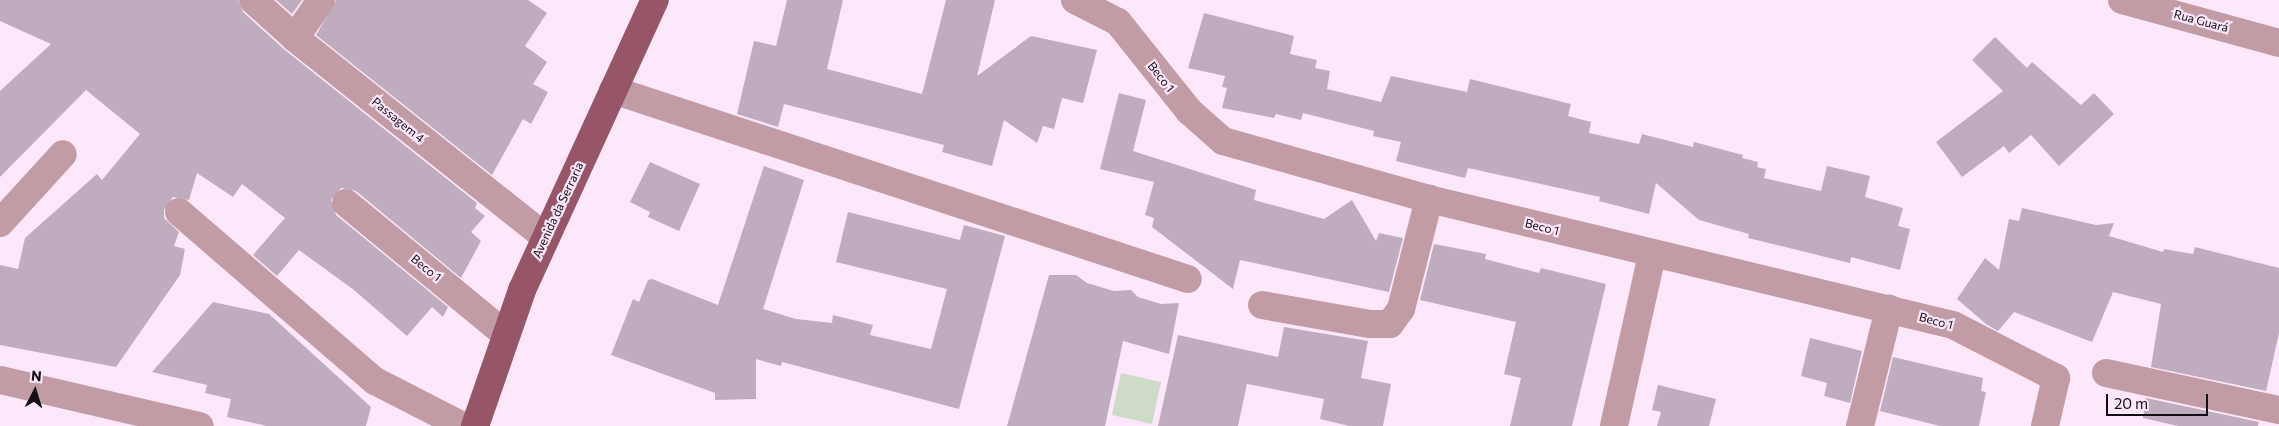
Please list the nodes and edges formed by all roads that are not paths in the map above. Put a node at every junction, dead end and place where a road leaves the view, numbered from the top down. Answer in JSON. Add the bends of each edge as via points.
{"nodes":[{"id":1,"x":253,"y":0,"type":"edge"},
{"id":2,"x":321,"y":0,"type":"edge"},
{"id":3,"x":655,"y":0,"type":"edge"},
{"id":4,"x":1075,"y":0,"type":"edge"},
{"id":5,"x":2122,"y":0,"type":"edge"},
{"id":6,"x":295,"y":38,"type":"junction"},
{"id":7,"x":2279,"y":43,"type":"edge"},
{"id":8,"x":613,"y":90,"type":"junction"},
{"id":9,"x":63,"y":154,"type":"dead end"},
{"id":10,"x":1429,"y":199,"type":"junction"},
{"id":11,"x":346,"y":203,"type":"dead end"},
{"id":12,"x":179,"y":212,"type":"dead end"},
{"id":13,"x":0,"y":224,"type":"edge"},
{"id":14,"x":545,"y":237,"type":"junction"},
{"id":15,"x":1652,"y":254,"type":"junction"},
{"id":16,"x":1188,"y":279,"type":"dead end"},
{"id":17,"x":1262,"y":305,"type":"dead end"},
{"id":18,"x":1888,"y":310,"type":"junction"},
{"id":19,"x":505,"y":334,"type":"junction"},
{"id":20,"x":2106,"y":373,"type":"dead end"},
{"id":21,"x":0,"y":380,"type":"edge"},
{"id":22,"x":2279,"y":410,"type":"edge"},
{"id":23,"x":200,"y":426,"type":"edge"},
{"id":24,"x":463,"y":426,"type":"edge"},
{"id":25,"x":475,"y":426,"type":"edge"},
{"id":26,"x":1614,"y":426,"type":"edge"},
{"id":27,"x":1860,"y":426,"type":"edge"},
{"id":28,"x":2045,"y":426,"type":"edge"}],
"edges":[{"from":1,"to":6,"type":"street","name":"Passagem 4"},
{"from":2,"to":6,"type":"street"},
{"from":3,"to":8,"type":"main road","name":"Avenida da Serraria"},
{"from":4,"to":10,"type":"street","name":"Beco 1","via":[[1118,22],[1189,111],[1223,141]]},
{"from":5,"to":7,"type":"street","name":"Rua Guará"},
{"from":6,"to":14,"type":"street","name":"Passagem 4"},
{"from":8,"to":14,"type":"main road","name":"Avenida da Serraria"},
{"from":8,"to":16,"type":"street"},
{"from":9,"to":13,"type":"street"},
{"from":10,"to":15,"type":"street","name":"Beco 1"},
{"from":10,"to":17,"type":"street","via":[[1401,309],[1390,324],[1370,324]]},
{"from":11,"to":19,"type":"street","name":"Beco 1"},
{"from":12,"to":24,"type":"street","via":[[375,381]]},
{"from":14,"to":19,"type":"main road","name":"Avenida da Serraria"},
{"from":15,"to":18,"type":"street","name":"Beco 1"},
{"from":15,"to":26,"type":"street"},
{"from":18,"to":27,"type":"street"},
{"from":18,"to":28,"type":"street","name":"Beco 1","via":[[1954,325],[2056,378]]},
{"from":19,"to":25,"type":"main road","name":"Avenida da Serraria"},
{"from":20,"to":22,"type":"street"},
{"from":21,"to":23,"type":"street"}]}
